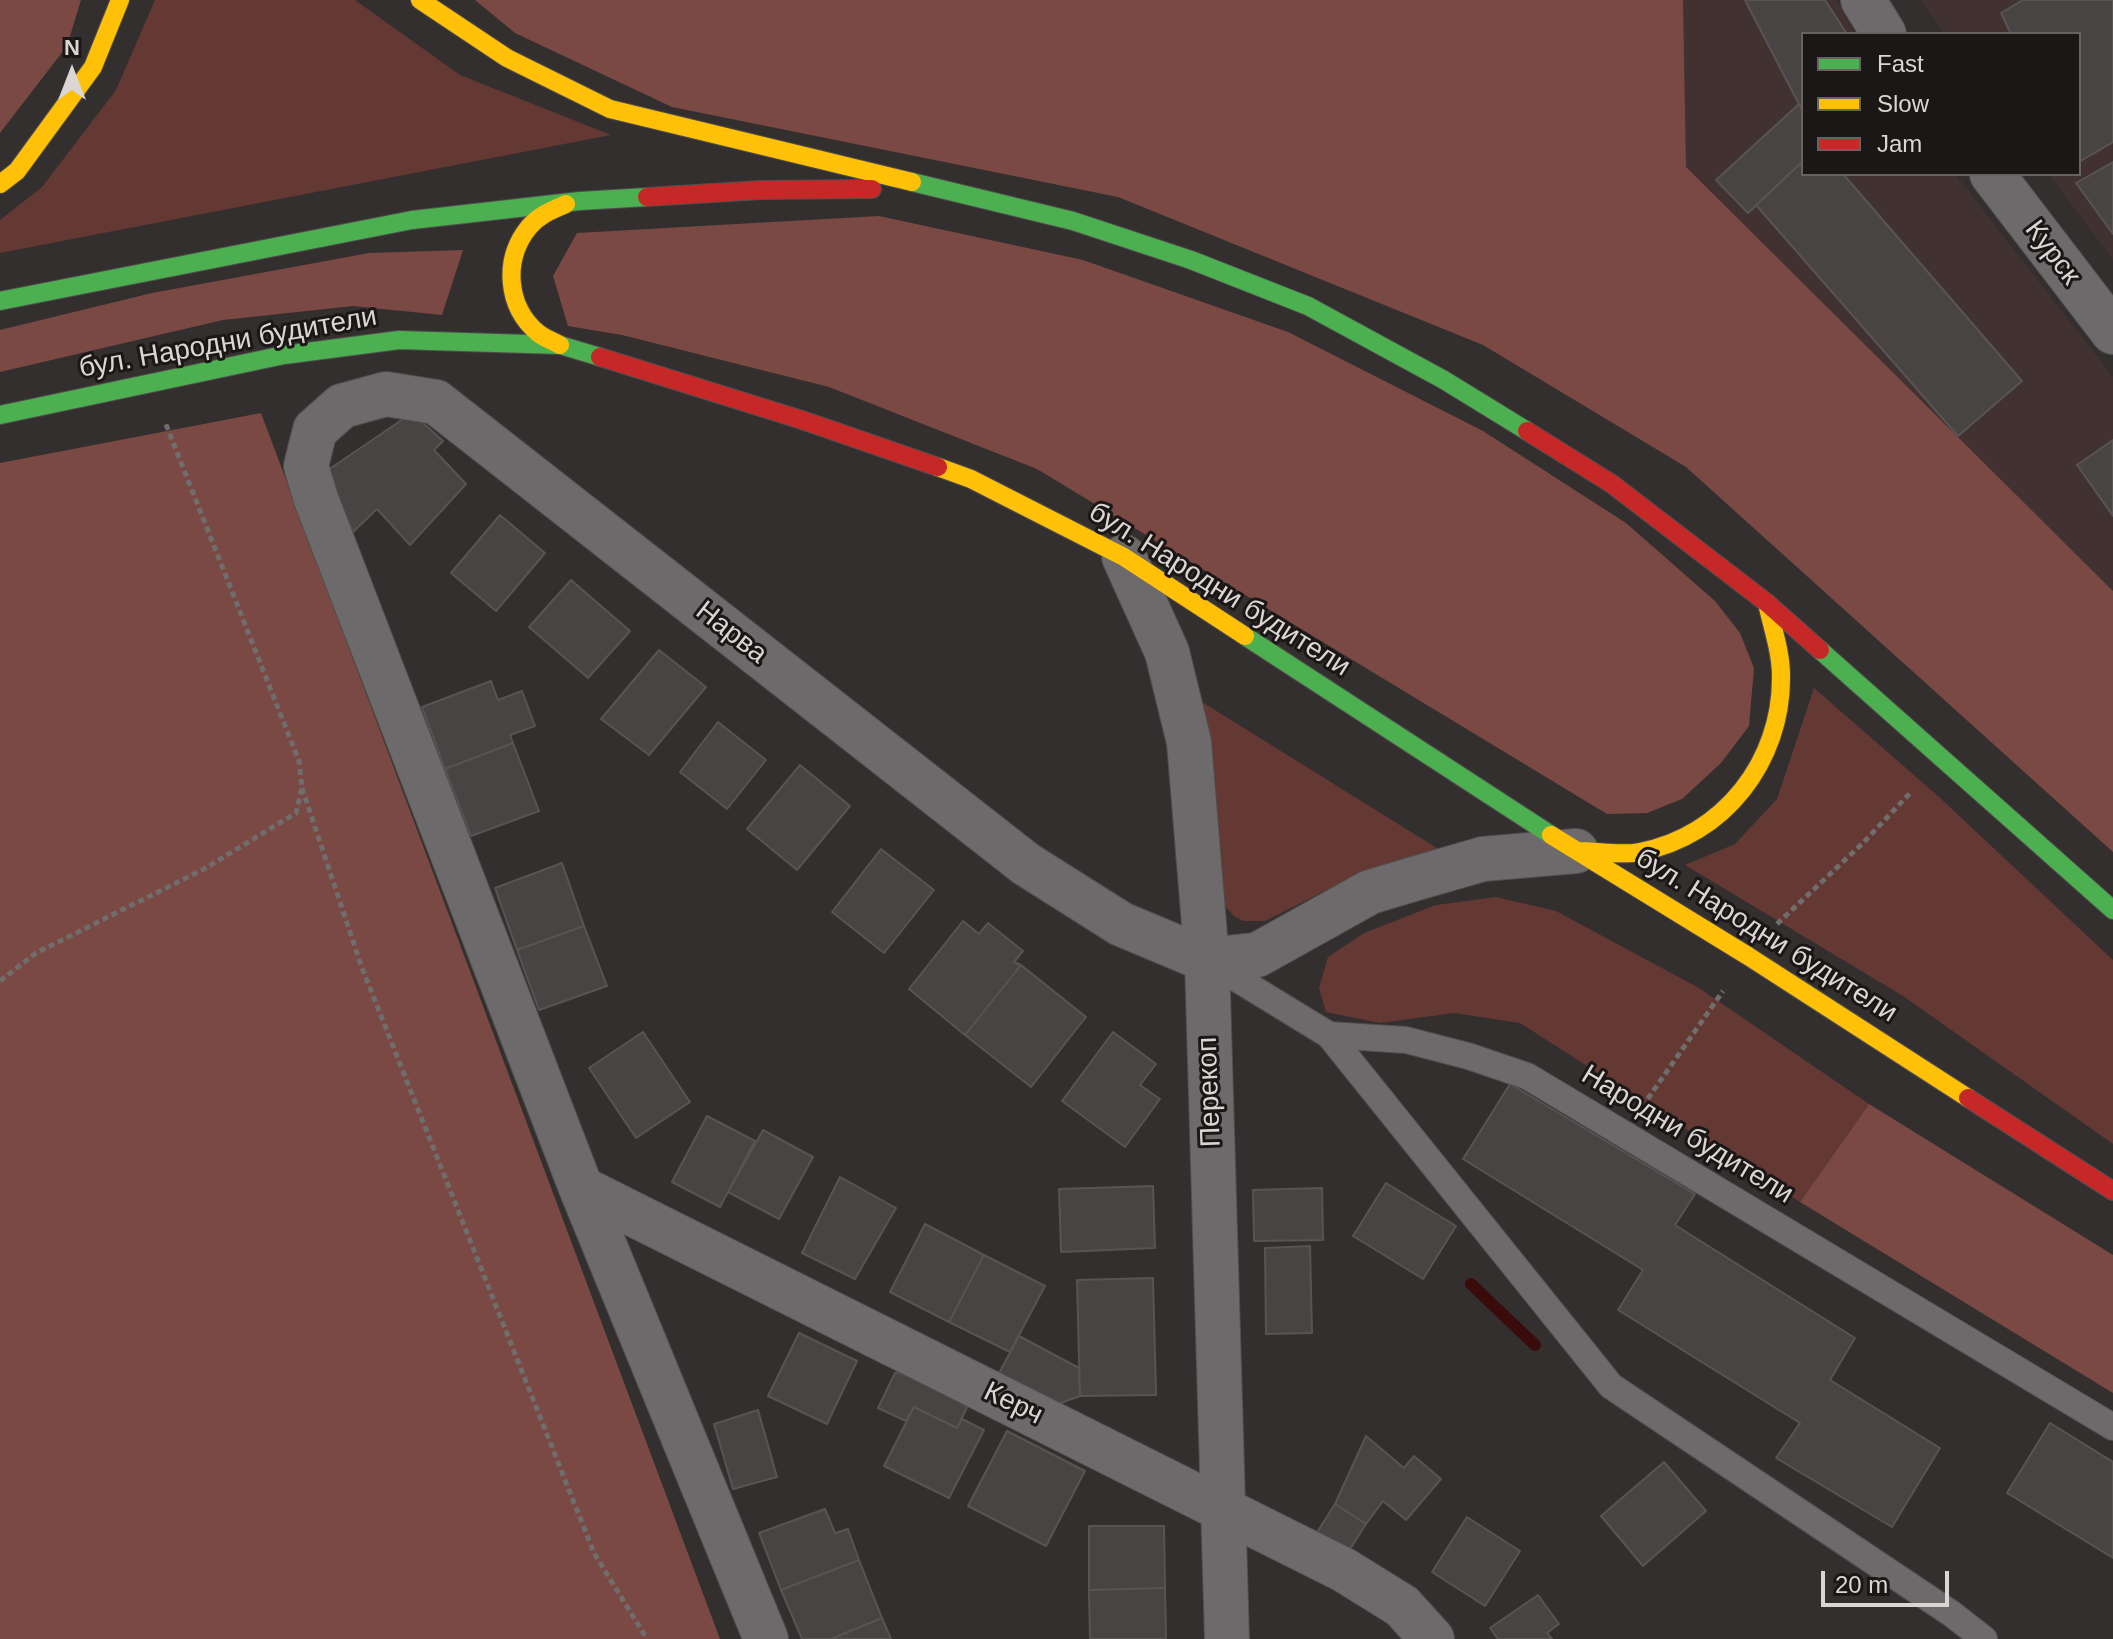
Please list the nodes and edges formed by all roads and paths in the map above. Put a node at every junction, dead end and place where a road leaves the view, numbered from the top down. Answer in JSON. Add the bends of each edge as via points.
{"nodes":[{"id":1,"x":120,"y":0,"type":"edge"},
{"id":2,"x":420,"y":0,"type":"edge"},
{"id":3,"x":1863,"y":0,"type":"edge"},
{"id":4,"x":1883,"y":32,"type":"edge"},
{"id":5,"x":1994,"y":176,"type":"edge"},
{"id":6,"x":0,"y":184,"type":"edge"},
{"id":7,"x":938,"y":188,"type":"junction"},
{"id":8,"x":580,"y":201,"type":"junction"},
{"id":9,"x":0,"y":301,"type":"edge"},
{"id":10,"x":2113,"y":332,"type":"edge"},
{"id":11,"x":560,"y":345,"type":"junction"},
{"id":12,"x":150,"y":384,"type":"junction"},
{"id":13,"x":0,"y":415,"type":"edge"},
{"id":14,"x":1124,"y":557,"type":"junction"},
{"id":15,"x":1767,"y":603,"type":"junction"},
{"id":16,"x":302,"y":788,"type":"junction"},
{"id":17,"x":1576,"y":851,"type":"junction"},
{"id":18,"x":2113,"y":910,"type":"edge"},
{"id":19,"x":1207,"y":960,"type":"junction"},
{"id":20,"x":0,"y":981,"type":"edge"},
{"id":21,"x":1329,"y":1035,"type":"junction"},
{"id":22,"x":581,"y":1188,"type":"junction"},
{"id":23,"x":2113,"y":1191,"type":"edge"},
{"id":24,"x":2113,"y":1427,"type":"edge"},
{"id":25,"x":1222,"y":1508,"type":"junction"},
{"id":26,"x":647,"y":1639,"type":"edge"},
{"id":27,"x":766,"y":1639,"type":"edge"},
{"id":28,"x":1227,"y":1639,"type":"edge"},
{"id":29,"x":1432,"y":1639,"type":"edge"},
{"id":30,"x":1984,"y":1639,"type":"edge"}],
"edges":[{"from":1,"to":6,"type":"main road","via":[[93,67],[17,171]]},
{"from":2,"to":7,"type":"main road","via":[[507,58],[610,109]]},
{"from":3,"to":4,"type":"street"},
{"from":5,"to":10,"type":"street","name":"Курск"},
{"from":7,"to":8,"type":"main road","via":[[761,190]]},
{"from":7,"to":15,"type":"main road","via":[[1073,221],[1308,306],[1444,380],[1612,484]]},
{"from":8,"to":9,"type":"main road","via":[[412,220]]},
{"from":8,"to":11,"type":"main road","via":[[535,219],[521,236],[510,269],[521,315],[538,334]]},
{"from":11,"to":12,"type":"main road","name":"бул. Народни будители","via":[[399,340],[284,355]]},
{"from":11,"to":14,"type":"main road","name":"бул. Народни будители","via":[[971,479]]},
{"from":12,"to":13,"type":"main road","name":"бул. Народни будители"},
{"from":12,"to":16,"type":"path","via":[[299,761]]},
{"from":14,"to":17,"type":"main road","name":"бул. Народни будители"},
{"from":14,"to":19,"type":"street","name":"Перекоп","via":[[1167,652],[1179,693],[1189,742]]},
{"from":15,"to":17,"type":"main road","via":[[1781,673],[1779,711],[1769,750],[1749,784],[1688,838],[1638,852]]},
{"from":15,"to":18,"type":"main road"},
{"from":16,"to":20,"type":"path","via":[[296,813],[204,869],[36,953]]},
{"from":16,"to":26,"type":"path","via":[[362,968],[594,1553]]},
{"from":17,"to":19,"type":"street","via":[[1483,859],[1417,878],[1370,892],[1257,955]]},
{"from":17,"to":23,"type":"main road","name":"бул. Народни будители"},
{"from":19,"to":21,"type":"lane","name":"Народни будители"},
{"from":19,"to":22,"type":"street","name":"Нарва","via":[[1121,924],[1026,864],[436,402],[386,394],[342,406],[315,430],[306,466],[316,499]]},
{"from":19,"to":25,"type":"street","name":"Перекоп"},
{"from":21,"to":24,"type":"lane","name":"Народни будители","via":[[1406,1040],[1527,1076]]},
{"from":21,"to":30,"type":"lane","via":[[1611,1386]]},
{"from":22,"to":25,"type":"street","name":"Керч"},
{"from":22,"to":27,"type":"street","name":"Нарва"},
{"from":25,"to":28,"type":"street","name":"Перекоп"},
{"from":25,"to":29,"type":"street","name":"Керч","via":[[1356,1577],[1402,1606]]}]}
